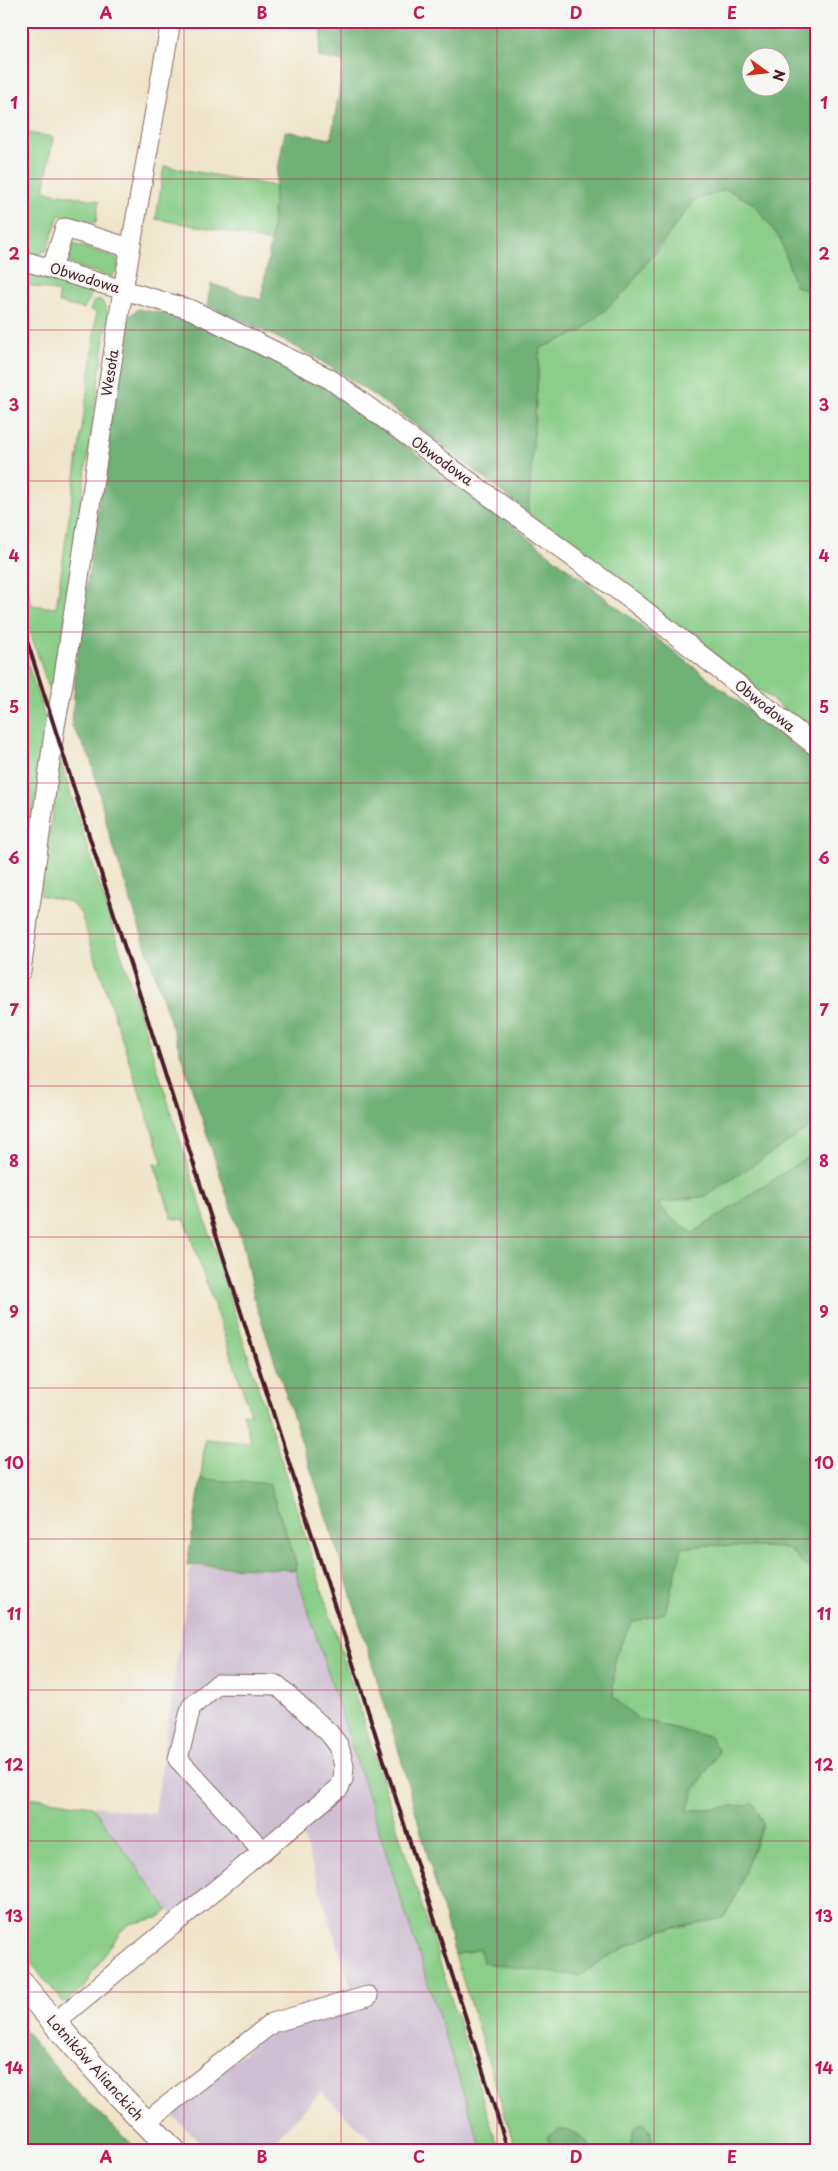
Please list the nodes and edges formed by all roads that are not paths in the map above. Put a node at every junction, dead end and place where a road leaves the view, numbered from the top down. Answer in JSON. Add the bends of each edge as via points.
{"nodes":[{"id":1,"x":171,"y":21,"type":"edge"},
{"id":2,"x":130,"y":248,"type":"junction"},
{"id":3,"x":21,"y":260,"type":"edge"},
{"id":4,"x":52,"y":268,"type":"junction"},
{"id":5,"x":122,"y":290,"type":"junction"},
{"id":6,"x":817,"y":748,"type":"edge"},
{"id":7,"x":29,"y":845,"type":"edge"},
{"id":8,"x":21,"y":971,"type":"edge"},
{"id":9,"x":263,"y":1851,"type":"junction"},
{"id":10,"x":21,"y":1983,"type":"edge"},
{"id":11,"x":368,"y":1996,"type":"dead end"},
{"id":12,"x":54,"y":2023,"type":"junction"},
{"id":13,"x":145,"y":2123,"type":"junction"},
{"id":14,"x":173,"y":2150,"type":"edge"}],
"edges":[{"from":1,"to":2,"type":"street","name":"Wesoła"},
{"from":2,"to":4,"type":"street","via":[[65,228]]},
{"from":2,"to":5,"type":"street","name":"Wesoła"},
{"from":3,"to":4,"type":"street","name":"Obwodowa"},
{"from":4,"to":5,"type":"street","name":"Obwodowa"},
{"from":5,"to":6,"type":"street","name":"Obwodowa","via":[[192,310],[330,379],[634,602]]},
{"from":5,"to":7,"type":"street","name":"Wesoła","via":[[62,689]]},
{"from":7,"to":8,"type":"street","name":"Wesoła"},
{"from":9,"to":9,"type":"street","via":[[178,1759],[191,1708],[218,1684],[277,1685],[339,1746],[344,1766],[340,1788]]},
{"from":9,"to":12,"type":"street"},
{"from":10,"to":12,"type":"main road","name":"Lotników Alianckich"},
{"from":11,"to":13,"type":"street","via":[[272,2023]]},
{"from":12,"to":13,"type":"main road","name":"Lotników Alianckich"},
{"from":13,"to":14,"type":"main road","name":"Lotników Alianckich"}]}
